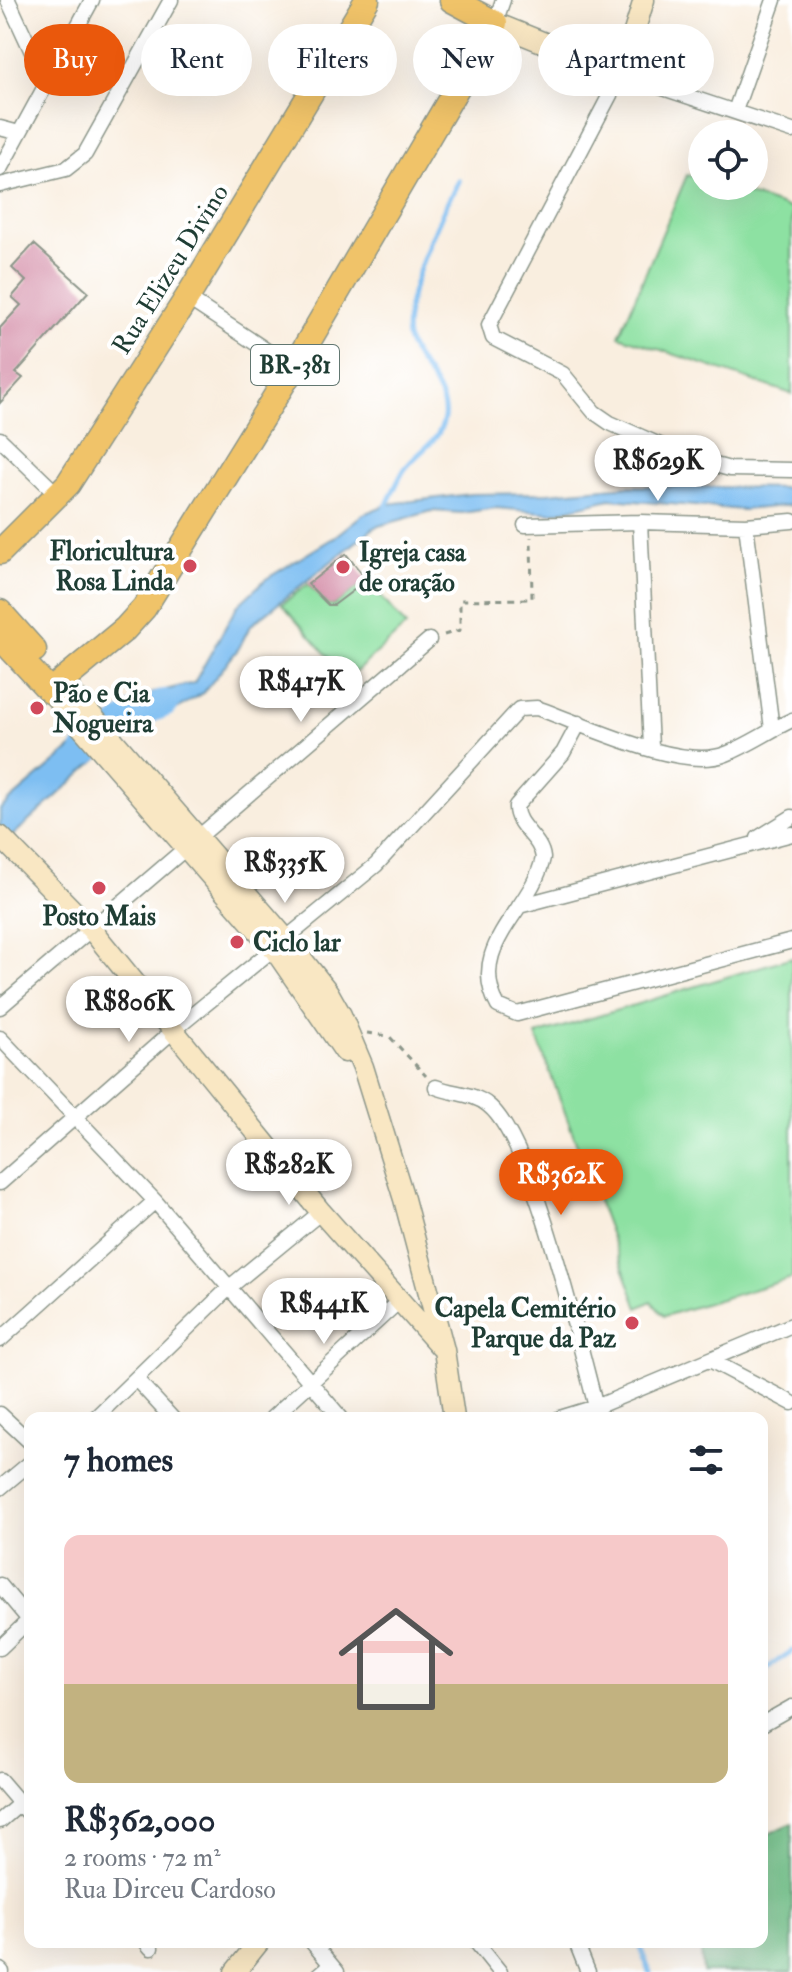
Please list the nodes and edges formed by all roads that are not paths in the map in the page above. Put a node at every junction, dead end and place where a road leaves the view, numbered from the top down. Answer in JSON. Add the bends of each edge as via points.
{"nodes":[{"id":1,"x":8,"y":0,"type":"edge"},
{"id":2,"x":92,"y":0,"type":"edge"},
{"id":3,"x":171,"y":0,"type":"edge"},
{"id":4,"x":367,"y":0,"type":"edge"},
{"id":5,"x":452,"y":0,"type":"edge"},
{"id":6,"x":644,"y":0,"type":"edge"},
{"id":7,"x":774,"y":0,"type":"edge"},
{"id":8,"x":499,"y":11,"type":"edge"},
{"id":9,"x":78,"y":24,"type":"edge"},
{"id":10,"x":637,"y":24,"type":"edge"},
{"id":11,"x":538,"y":31,"type":"edge"},
{"id":12,"x":24,"y":35,"type":"edge"},
{"id":13,"x":37,"y":96,"type":"edge"},
{"id":14,"x":609,"y":96,"type":"edge"},
{"id":15,"x":689,"y":96,"type":"edge"},
{"id":16,"x":735,"y":111,"type":"junction"},
{"id":17,"x":0,"y":128,"type":"edge"},
{"id":18,"x":792,"y":131,"type":"edge"},
{"id":19,"x":19,"y":133,"type":"junction"},
{"id":20,"x":0,"y":169,"type":"edge"},
{"id":21,"x":0,"y":185,"type":"edge"},
{"id":22,"x":187,"y":298,"type":"junction"},
{"id":23,"x":293,"y":368,"type":"junction"},
{"id":24,"x":0,"y":439,"type":"edge"},
{"id":25,"x":792,"y":470,"type":"edge"},
{"id":26,"x":59,"y":496,"type":"junction"},
{"id":27,"x":792,"y":521,"type":"edge"},
{"id":28,"x":640,"y":522,"type":"junction"},
{"id":29,"x":528,"y":525,"type":"road end"},
{"id":30,"x":746,"y":525,"type":"junction"},
{"id":31,"x":0,"y":552,"type":"edge"},
{"id":32,"x":0,"y":612,"type":"edge"},
{"id":33,"x":0,"y":637,"type":"edge"},
{"id":34,"x":429,"y":640,"type":"road end"},
{"id":35,"x":56,"y":686,"type":"junction"},
{"id":36,"x":792,"y":720,"type":"edge"},
{"id":37,"x":579,"y":723,"type":"junction"},
{"id":38,"x":772,"y":729,"type":"junction"},
{"id":39,"x":651,"y":747,"type":"junction"},
{"id":40,"x":792,"y":817,"type":"edge"},
{"id":41,"x":792,"y":834,"type":"edge"},
{"id":42,"x":5,"y":841,"type":"edge"},
{"id":43,"x":192,"y":843,"type":"junction"},
{"id":44,"x":746,"y":845,"type":"junction"},
{"id":45,"x":519,"y":906,"type":"junction"},
{"id":46,"x":91,"y":929,"type":"junction"},
{"id":47,"x":792,"y":941,"type":"edge"},
{"id":48,"x":280,"y":944,"type":"junction"},
{"id":49,"x":0,"y":1007,"type":"edge"},
{"id":50,"x":174,"y":1030,"type":"junction"},
{"id":51,"x":0,"y":1038,"type":"edge"},
{"id":52,"x":436,"y":1087,"type":"road end"},
{"id":53,"x":373,"y":1100,"type":"junction"},
{"id":54,"x":75,"y":1116,"type":"junction"},
{"id":55,"x":0,"y":1183,"type":"edge"},
{"id":56,"x":155,"y":1201,"type":"junction"},
{"id":57,"x":321,"y":1212,"type":"junction"},
{"id":58,"x":231,"y":1286,"type":"junction"},
{"id":59,"x":399,"y":1301,"type":"junction"},
{"id":60,"x":792,"y":1325,"type":"edge"},
{"id":61,"x":0,"y":1340,"type":"edge"},
{"id":62,"x":444,"y":1350,"type":"junction"},
{"id":63,"x":710,"y":1360,"type":"junction"},
{"id":64,"x":136,"y":1379,"type":"junction"},
{"id":65,"x":311,"y":1384,"type":"junction"},
{"id":66,"x":792,"y":1403,"type":"edge"},
{"id":67,"x":101,"y":1412,"type":"edge"},
{"id":68,"x":166,"y":1412,"type":"edge"},
{"id":69,"x":279,"y":1412,"type":"edge"},
{"id":70,"x":336,"y":1412,"type":"edge"},
{"id":71,"x":453,"y":1412,"type":"edge"},
{"id":72,"x":597,"y":1412,"type":"edge"},
{"id":73,"x":0,"y":1414,"type":"edge"},
{"id":74,"x":24,"y":1436,"type":"edge"},
{"id":75,"x":24,"y":1468,"type":"edge"},
{"id":76,"x":0,"y":1488,"type":"edge"},
{"id":77,"x":0,"y":1585,"type":"edge"},
{"id":78,"x":24,"y":1613,"type":"edge"},
{"id":79,"x":24,"y":1626,"type":"edge"},
{"id":80,"x":0,"y":1648,"type":"edge"},
{"id":81,"x":792,"y":1707,"type":"edge"},
{"id":82,"x":768,"y":1721,"type":"edge"},
{"id":83,"x":0,"y":1780,"type":"edge"},
{"id":84,"x":24,"y":1801,"type":"edge"},
{"id":85,"x":24,"y":1806,"type":"edge"},
{"id":86,"x":0,"y":1821,"type":"edge"},
{"id":87,"x":254,"y":1948,"type":"edge"},
{"id":88,"x":316,"y":1948,"type":"edge"},
{"id":89,"x":481,"y":1948,"type":"edge"},
{"id":90,"x":578,"y":1948,"type":"edge"},
{"id":91,"x":328,"y":1969,"type":"edge"},
{"id":92,"x":235,"y":1972,"type":"edge"},
{"id":93,"x":500,"y":1972,"type":"edge"},
{"id":94,"x":588,"y":1972,"type":"edge"}],
"edges":[{"from":1,"to":12,"type":"street"},
{"from":2,"to":9,"type":"street"},
{"from":3,"to":21,"type":"street","via":[[85,154],[66,169]]},
{"from":4,"to":22,"type":"main road","name":"Rua Elizeu Divino"},
{"from":5,"to":8,"type":"main road"},
{"from":6,"to":10,"type":"main road"},
{"from":7,"to":16,"type":"street"},
{"from":8,"to":11,"type":"main road"},
{"from":8,"to":23,"type":"main road","number":"BR-381"},
{"from":13,"to":19,"type":"street"},
{"from":14,"to":25,"type":"street","via":[[489,320],[493,338],[563,374],[610,423],[689,458],[730,469]]},
{"from":15,"to":16,"type":"street"},
{"from":16,"to":18,"type":"street"},
{"from":17,"to":19,"type":"street"},
{"from":19,"to":20,"type":"street"},
{"from":22,"to":23,"type":"street"},
{"from":22,"to":26,"type":"main road","name":"Rua Elizeu Divino"},
{"from":23,"to":35,"type":"main road","number":"BR-381","via":[[144,608]]},
{"from":24,"to":26,"type":"street"},
{"from":26,"to":31,"type":"main road","name":"Rua Elizeu Divino"},
{"from":27,"to":30,"type":"street"},
{"from":28,"to":29,"type":"street"},
{"from":28,"to":30,"type":"street"},
{"from":28,"to":39,"type":"street"},
{"from":30,"to":38,"type":"street"},
{"from":32,"to":35,"type":"main road"},
{"from":33,"to":35,"type":"main road"},
{"from":34,"to":43,"type":"street"},
{"from":35,"to":43,"type":"main road"},
{"from":36,"to":38,"type":"street"},
{"from":37,"to":39,"type":"street"},
{"from":37,"to":45,"type":"street","via":[[563,753],[516,806],[543,858]]},
{"from":37,"to":48,"type":"street","via":[[531,707],[513,713],[376,865]]},
{"from":38,"to":39,"type":"street","via":[[710,758]]},
{"from":40,"to":44,"type":"street"},
{"from":41,"to":44,"type":"street"},
{"from":42,"to":46,"type":"main road"},
{"from":43,"to":46,"type":"street"},
{"from":43,"to":48,"type":"main road"},
{"from":44,"to":45,"type":"street"},
{"from":45,"to":47,"type":"street","via":[[489,963],[493,997],[503,1010],[517,1014]]},
{"from":46,"to":49,"type":"street"},
{"from":46,"to":50,"type":"main road"},
{"from":48,"to":50,"type":"street"},
{"from":48,"to":53,"type":"main road"},
{"from":48,"to":53,"type":"main road","via":[[328,992]]},
{"from":50,"to":54,"type":"street"},
{"from":50,"to":57,"type":"main road"},
{"from":51,"to":54,"type":"street"},
{"from":52,"to":72,"type":"street","via":[[489,1105],[516,1141]]},
{"from":53,"to":62,"type":"main road"},
{"from":54,"to":55,"type":"street"},
{"from":54,"to":56,"type":"street"},
{"from":56,"to":58,"type":"street"},
{"from":56,"to":61,"type":"street"},
{"from":57,"to":58,"type":"street"},
{"from":57,"to":59,"type":"main road"},
{"from":58,"to":64,"type":"street"},
{"from":58,"to":65,"type":"street"},
{"from":59,"to":62,"type":"main road"},
{"from":59,"to":65,"type":"street"},
{"from":60,"to":63,"type":"street"},
{"from":62,"to":71,"type":"main road"},
{"from":63,"to":66,"type":"street"},
{"from":63,"to":72,"type":"street"},
{"from":64,"to":67,"type":"street"},
{"from":64,"to":68,"type":"street"},
{"from":65,"to":69,"type":"street"},
{"from":65,"to":70,"type":"street"},
{"from":73,"to":74,"type":"street"},
{"from":75,"to":76,"type":"street"},
{"from":77,"to":78,"type":"street"},
{"from":79,"to":80,"type":"street"},
{"from":81,"to":82,"type":"street"},
{"from":83,"to":84,"type":"street"},
{"from":85,"to":86,"type":"street"},
{"from":87,"to":92,"type":"main road"},
{"from":88,"to":91,"type":"street"},
{"from":89,"to":93,"type":"street"},
{"from":90,"to":94,"type":"street"}]}
